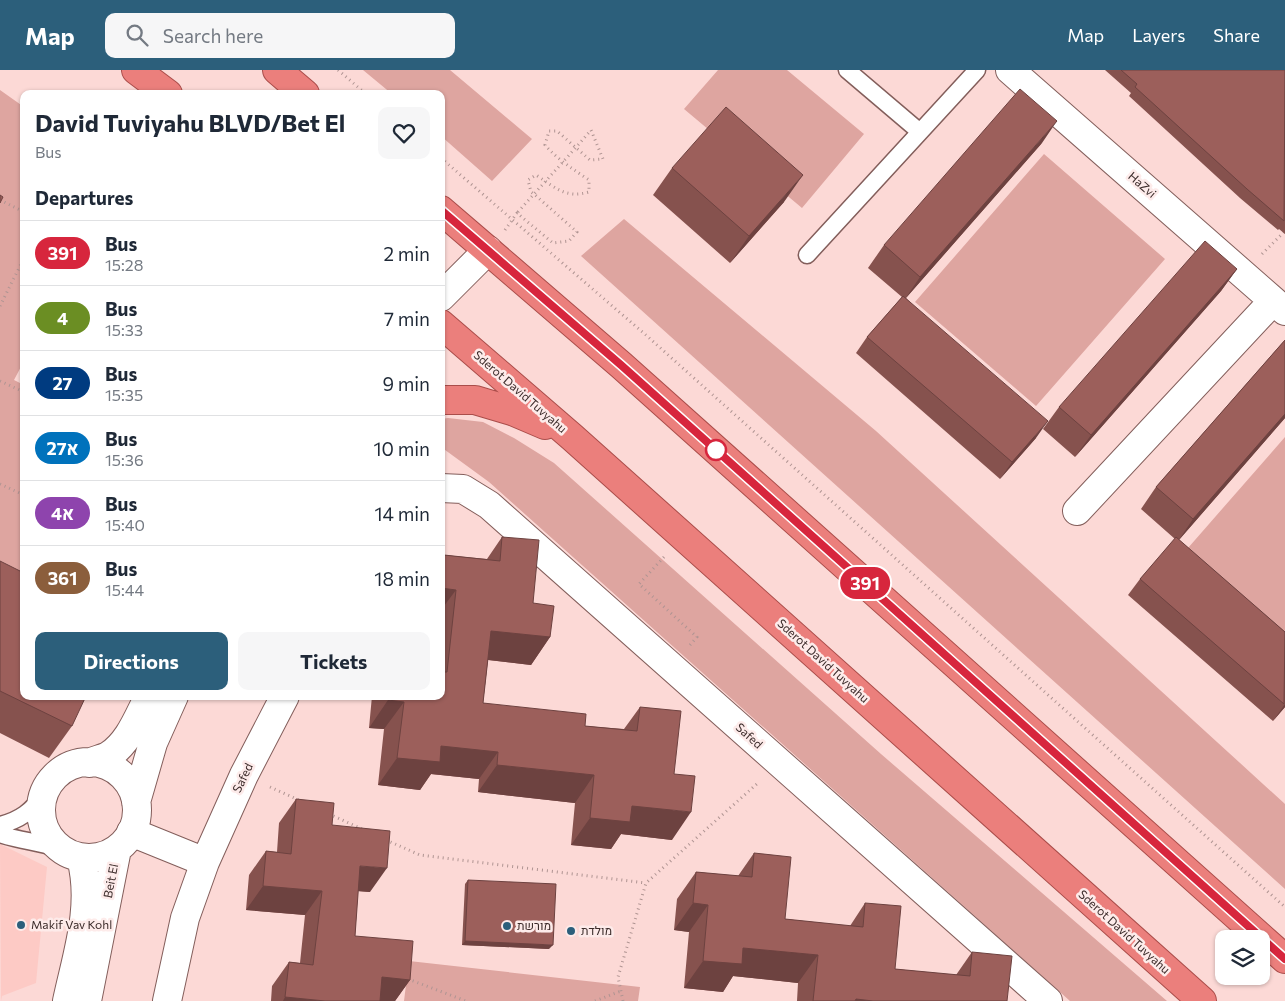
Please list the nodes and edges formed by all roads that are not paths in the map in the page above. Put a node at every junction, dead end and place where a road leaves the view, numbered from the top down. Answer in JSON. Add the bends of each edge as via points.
{"nodes":[{"id":1,"x":136,"y":70,"type":"edge"},
{"id":2,"x":277,"y":70,"type":"edge"},
{"id":3,"x":847,"y":70,"type":"edge"},
{"id":4,"x":977,"y":70,"type":"edge"},
{"id":5,"x":1010,"y":70,"type":"edge"},
{"id":6,"x":163,"y":90,"type":"edge"},
{"id":7,"x":300,"y":90,"type":"edge"},
{"id":8,"x":920,"y":132,"type":"junction"},
{"id":9,"x":445,"y":213,"type":"edge"},
{"id":10,"x":488,"y":250,"type":"junction"},
{"id":11,"x":807,"y":255,"type":"dead end"},
{"id":12,"x":445,"y":273,"type":"edge"},
{"id":13,"x":445,"y":293,"type":"edge"},
{"id":14,"x":1279,"y":306,"type":"edge"},
{"id":15,"x":445,"y":327,"type":"edge"},
{"id":16,"x":445,"y":400,"type":"edge"},
{"id":17,"x":572,"y":437,"type":"junction"},
{"id":18,"x":445,"y":488,"type":"edge"},
{"id":19,"x":1077,"y":511,"type":"dead end"},
{"id":20,"x":146,"y":700,"type":"edge"},
{"id":21,"x":172,"y":700,"type":"edge"},
{"id":22,"x":283,"y":700,"type":"edge"},
{"id":23,"x":89,"y":763,"type":"junction"},
{"id":24,"x":43,"y":795,"type":"junction"},
{"id":25,"x":136,"y":802,"type":"junction"},
{"id":26,"x":0,"y":825,"type":"edge"},
{"id":27,"x":0,"y":834,"type":"edge"},
{"id":28,"x":124,"y":841,"type":"junction"},
{"id":29,"x":71,"y":853,"type":"junction"},
{"id":30,"x":205,"y":862,"type":"junction"},
{"id":31,"x":1285,"y":959,"type":"edge"},
{"id":32,"x":67,"y":1001,"type":"edge"},
{"id":33,"x":87,"y":1001,"type":"edge"},
{"id":34,"x":167,"y":1001,"type":"edge"},
{"id":35,"x":1048,"y":1001,"type":"edge"},
{"id":36,"x":1202,"y":1001,"type":"edge"}],
"edges":[{"from":1,"to":6,"type":"highway"},
{"from":2,"to":7,"type":"highway"},
{"from":3,"to":8,"type":"lane"},
{"from":4,"to":8,"type":"lane"},
{"from":5,"to":14,"type":"street","name":"HaZvi"},
{"from":8,"to":11,"type":"lane"},
{"from":9,"to":10,"type":"highway"},
{"from":10,"to":12,"type":"street"},
{"from":10,"to":13,"type":"street"},
{"from":10,"to":31,"type":"highway","via":[[628,371]]},
{"from":14,"to":19,"type":"street","name":"HaZvi"},
{"from":15,"to":17,"type":"highway","name":"Sderot David Tuvyahu"},
{"from":16,"to":17,"type":"highway","via":[[475,400],[512,411]]},
{"from":17,"to":36,"type":"highway","name":"Sderot David Tuvyahu"},
{"from":18,"to":35,"type":"street","name":"Safed","via":[[464,489],[489,504]]},
{"from":20,"to":23,"type":"street","via":[[122,745]]},
{"from":21,"to":25,"type":"street","via":[[153,743]]},
{"from":22,"to":30,"type":"street","name":"Safed"},
{"from":23,"to":24,"type":"street","via":[[73,765],[60,772]]},
{"from":23,"to":25,"type":"street","via":[[111,768],[123,776]]},
{"from":24,"to":26,"type":"lane","via":[[28,813]]},
{"from":24,"to":29,"type":"street","via":[[43,826],[50,839]]},
{"from":25,"to":28,"type":"street","via":[[136,818]]},
{"from":27,"to":29,"type":"lane"},
{"from":28,"to":29,"type":"street","via":[[96,858]]},
{"from":28,"to":30,"type":"street"},
{"from":28,"to":33,"type":"street","name":"Beit El"},
{"from":29,"to":32,"type":"street","name":"Beit El","via":[[86,875],[87,884],[85,920]]},
{"from":30,"to":34,"type":"street","name":"Safed","via":[[185,918]]}]}
